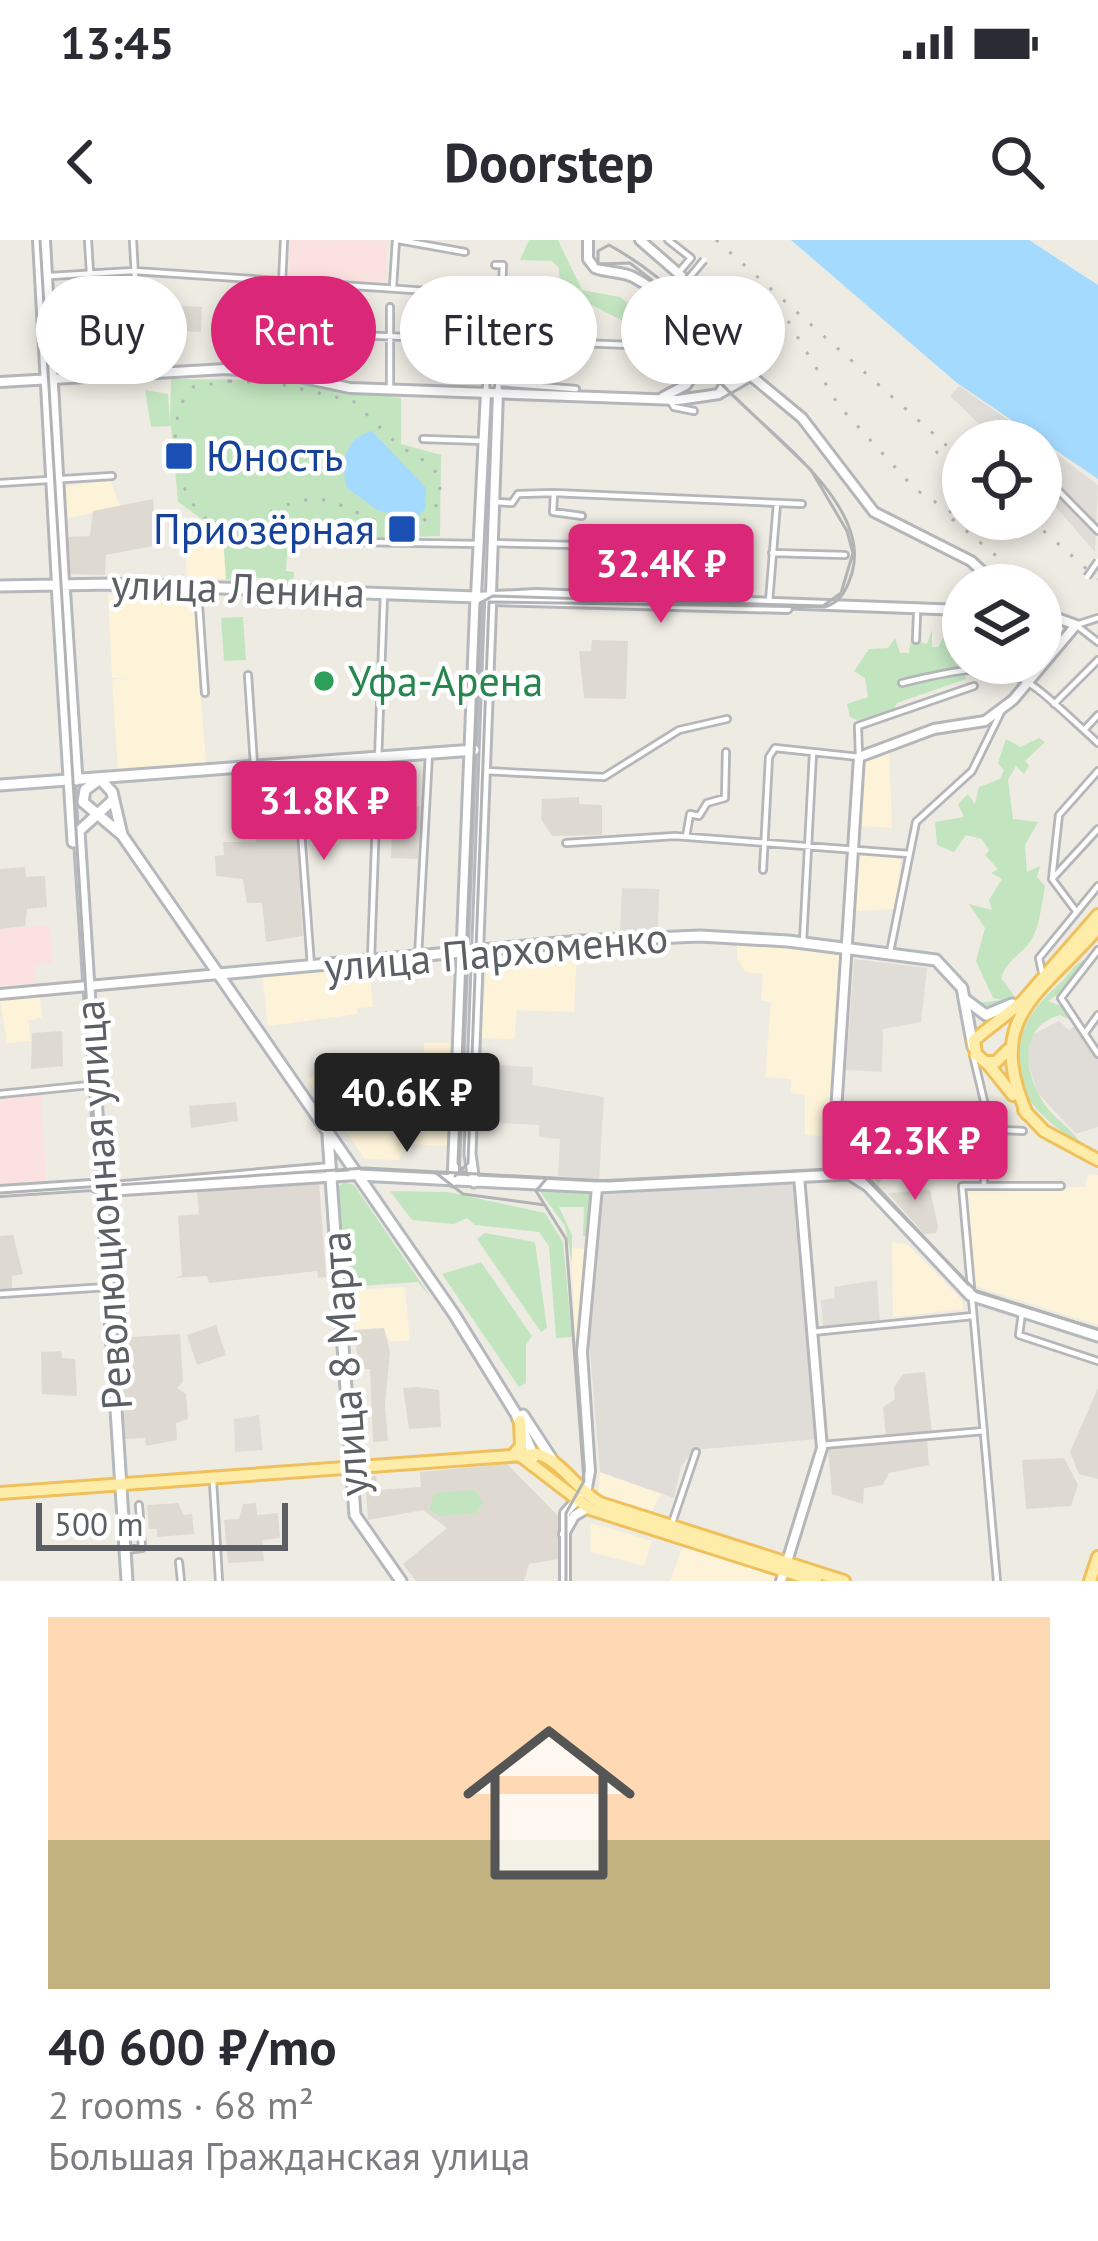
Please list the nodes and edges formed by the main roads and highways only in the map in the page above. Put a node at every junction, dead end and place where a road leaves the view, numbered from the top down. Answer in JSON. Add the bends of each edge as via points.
{"nodes":[{"id":1,"x":61,"y":584,"type":"junction"},
{"id":2,"x":0,"y":586,"type":"edge"},
{"id":3,"x":490,"y":597,"type":"road end"},
{"id":4,"x":471,"y":750,"type":"junction"},
{"id":5,"x":486,"y":750,"type":"junction"},
{"id":6,"x":118,"y":777,"type":"junction"},
{"id":7,"x":100,"y":779,"type":"junction"},
{"id":8,"x":73,"y":780,"type":"junction"},
{"id":9,"x":0,"y":785,"type":"edge"},
{"id":10,"x":113,"y":796,"type":"junction"},
{"id":11,"x":71,"y":804,"type":"junction"},
{"id":12,"x":95,"y":814,"type":"junction"},
{"id":13,"x":110,"y":823,"type":"junction"},
{"id":14,"x":78,"y":826,"type":"junction"},
{"id":15,"x":122,"y":835,"type":"junction"},
{"id":16,"x":1098,"y":915,"type":"edge"},
{"id":17,"x":1098,"y":928,"type":"edge"},
{"id":18,"x":462,"y":951,"type":"junction"},
{"id":19,"x":477,"y":951,"type":"junction"},
{"id":20,"x":219,"y":974,"type":"junction"},
{"id":21,"x":86,"y":984,"type":"junction"},
{"id":22,"x":1040,"y":985,"type":"junction"},
{"id":23,"x":965,"y":1000,"type":"junction"},
{"id":24,"x":994,"y":1024,"type":"junction"},
{"id":25,"x":973,"y":1047,"type":"junction"},
{"id":26,"x":1008,"y":1050,"type":"junction"},
{"id":27,"x":980,"y":1067,"type":"junction"},
{"id":28,"x":1027,"y":1114,"type":"junction"},
{"id":29,"x":328,"y":1131,"type":"junction"},
{"id":30,"x":1098,"y":1160,"type":"edge"},
{"id":31,"x":358,"y":1175,"type":"junction"},
{"id":32,"x":453,"y":1180,"type":"junction"},
{"id":33,"x":474,"y":1182,"type":"junction"},
{"id":34,"x":96,"y":1186,"type":"junction"},
{"id":35,"x":1098,"y":1336,"type":"edge"},
{"id":36,"x":482,"y":1357,"type":"junction"},
{"id":37,"x":520,"y":1421,"type":"junction"},
{"id":38,"x":533,"y":1454,"type":"junction"},
{"id":39,"x":513,"y":1455,"type":"junction"},
{"id":40,"x":555,"y":1464,"type":"junction"},
{"id":41,"x":352,"y":1466,"type":"junction"},
{"id":42,"x":542,"y":1470,"type":"junction"},
{"id":43,"x":120,"y":1483,"type":"junction"},
{"id":44,"x":0,"y":1493,"type":"edge"},
{"id":45,"x":581,"y":1497,"type":"junction"},
{"id":46,"x":629,"y":1518,"type":"junction"},
{"id":47,"x":1098,"y":1557,"type":"edge"},
{"id":48,"x":752,"y":1558,"type":"junction"},
{"id":49,"x":784,"y":1573,"type":"edge"},
{"id":50,"x":820,"y":1579,"type":"edge"},
{"id":51,"x":400,"y":1580,"type":"edge"},
{"id":52,"x":127,"y":1581,"type":"edge"},
{"id":53,"x":844,"y":1581,"type":"edge"},
{"id":54,"x":1090,"y":1581,"type":"edge"}],
"edges":[{"from":1,"to":2,"type":"main road","name":"улица Ленина"},
{"from":1,"to":4,"type":"main road","name":"улица Ленина","via":[[476,597]]},
{"from":1,"to":8,"type":"main road","name":"Революционная улица"},
{"from":3,"to":5,"type":"main road"},
{"from":4,"to":5,"type":"main road"},
{"from":4,"to":6,"type":"main road"},
{"from":4,"to":18,"type":"main road"},
{"from":5,"to":19,"type":"main road"},
{"from":6,"to":7,"type":"main road"},
{"from":6,"to":10,"type":"main road"},
{"from":7,"to":8,"type":"main road"},
{"from":7,"to":10,"type":"main road"},
{"from":7,"to":12,"type":"main road","via":[[82,794]]},
{"from":8,"to":9,"type":"main road"},
{"from":8,"to":11,"type":"main road","name":"Революционная улица"},
{"from":10,"to":12,"type":"main road"},
{"from":10,"to":15,"type":"main road"},
{"from":11,"to":12,"type":"main road"},
{"from":11,"to":14,"type":"main road","name":"Революционная улица"},
{"from":12,"to":13,"type":"main road"},
{"from":12,"to":14,"type":"main road"},
{"from":13,"to":14,"type":"main road"},
{"from":13,"to":15,"type":"main road"},
{"from":14,"to":21,"type":"main road","name":"Революционная улица"},
{"from":15,"to":20,"type":"main road"},
{"from":16,"to":22,"type":"main road"},
{"from":17,"to":22,"type":"main road"},
{"from":18,"to":19,"type":"main road","name":"улица Пархоменко"},
{"from":18,"to":20,"type":"main road","name":"улица Пархоменко"},
{"from":18,"to":32,"type":"main road"},
{"from":19,"to":23,"type":"main road","name":"улица Пархоменко","via":[[700,936],[803,942],[936,960]]},
{"from":19,"to":33,"type":"main road"},
{"from":20,"to":29,"type":"main road"},
{"from":21,"to":34,"type":"main road"},
{"from":21,"to":34,"type":"main road","name":"Революционная улица"},
{"from":22,"to":23,"type":"main road","via":[[991,1014]]},
{"from":22,"to":24,"type":"main road"},
{"from":22,"to":26,"type":"main road"},
{"from":23,"to":24,"type":"main road","name":"улица Пархоменко","via":[[976,1022]]},
{"from":23,"to":25,"type":"main road"},
{"from":24,"to":25,"type":"main road"},
{"from":25,"to":27,"type":"main road"},
{"from":26,"to":27,"type":"main road"},
{"from":26,"to":28,"type":"main road"},
{"from":27,"to":28,"type":"main road","via":[[998,1071]]},
{"from":28,"to":30,"type":"main road"},
{"from":29,"to":31,"type":"main road"},
{"from":29,"to":41,"type":"main road","name":"улица 8 Марта"},
{"from":31,"to":32,"type":"main road"},
{"from":31,"to":36,"type":"main road"},
{"from":32,"to":33,"type":"main road"},
{"from":33,"to":35,"type":"main road","via":[[598,1186],[849,1174],[970,1295]]},
{"from":34,"to":43,"type":"main road","name":"Революционная улица"},
{"from":36,"to":37,"type":"main road"},
{"from":36,"to":40,"type":"main road"},
{"from":37,"to":38,"type":"main road"},
{"from":37,"to":39,"type":"main road","via":[[521,1446]]},
{"from":38,"to":39,"type":"main road"},
{"from":38,"to":40,"type":"main road"},
{"from":38,"to":42,"type":"main road"},
{"from":39,"to":41,"type":"main road"},
{"from":39,"to":42,"type":"main road"},
{"from":40,"to":42,"type":"main road","via":[[553,1474]]},
{"from":40,"to":45,"type":"main road"},
{"from":41,"to":43,"type":"main road"},
{"from":41,"to":51,"type":"main road","name":"улица 8 Марта","via":[[356,1521]]},
{"from":42,"to":45,"type":"main road"},
{"from":43,"to":44,"type":"main road"},
{"from":43,"to":52,"type":"main road","name":"Революционная улица"},
{"from":45,"to":46,"type":"main road"},
{"from":45,"to":46,"type":"main road","via":[[590,1509]]},
{"from":46,"to":48,"type":"main road"},
{"from":46,"to":48,"type":"main road"},
{"from":47,"to":54,"type":"main road"},
{"from":48,"to":49,"type":"main road"},
{"from":49,"to":50,"type":"main road"},
{"from":50,"to":53,"type":"main road"}]}
